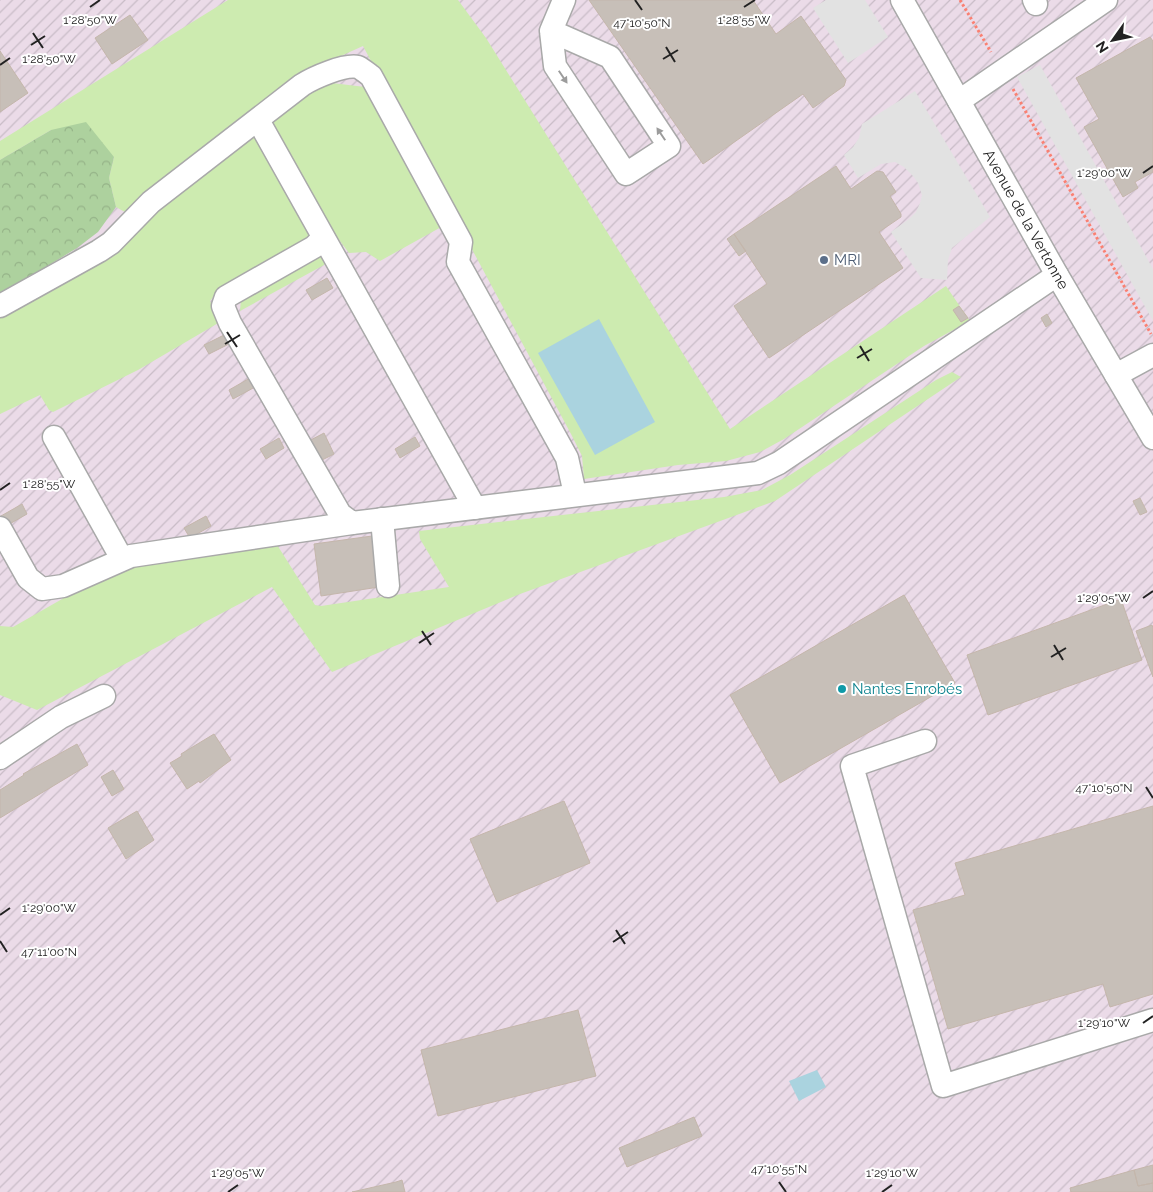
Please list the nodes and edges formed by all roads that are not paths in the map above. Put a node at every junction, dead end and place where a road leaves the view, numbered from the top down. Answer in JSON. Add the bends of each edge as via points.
{"nodes":[{"id":1,"x":564,"y":0,"type":"edge"},
{"id":2,"x":902,"y":0,"type":"edge"},
{"id":3,"x":1106,"y":0,"type":"edge"},
{"id":4,"x":551,"y":31,"type":"junction"},
{"id":5,"x":959,"y":101,"type":"junction"},
{"id":6,"x":258,"y":120,"type":"junction"},
{"id":7,"x":323,"y":238,"type":"junction"},
{"id":8,"x":1057,"y":275,"type":"junction"},
{"id":9,"x":0,"y":306,"type":"edge"},
{"id":10,"x":1153,"y":355,"type":"edge"},
{"id":11,"x":1116,"y":376,"type":"junction"},
{"id":12,"x":54,"y":437,"type":"dead end"},
{"id":13,"x":1153,"y":438,"type":"edge"},
{"id":14,"x":575,"y":494,"type":"junction"},
{"id":15,"x":474,"y":508,"type":"junction"},
{"id":16,"x":382,"y":519,"type":"junction"},
{"id":17,"x":352,"y":523,"type":"junction"},
{"id":18,"x":0,"y":528,"type":"edge"},
{"id":19,"x":122,"y":559,"type":"junction"},
{"id":20,"x":388,"y":586,"type":"dead end"},
{"id":21,"x":104,"y":696,"type":"dead end"},
{"id":22,"x":925,"y":741,"type":"dead end"},
{"id":23,"x":0,"y":758,"type":"edge"},
{"id":24,"x":1153,"y":1020,"type":"edge"}],
"edges":[{"from":1,"to":4,"type":"street"},
{"from":2,"to":5,"type":"street","name":"Avenue de la Vertonne"},
{"from":3,"to":5,"type":"street"},
{"from":4,"to":4,"type":"street","one_way":true,"via":[[555,66],[626,174],[669,146],[610,57]]},
{"from":5,"to":8,"type":"street","name":"Avenue de la Vertonne"},
{"from":6,"to":7,"type":"street"},
{"from":6,"to":9,"type":"street","via":[[151,202],[111,243]]},
{"from":6,"to":14,"type":"street","via":[[316,77],[357,67],[371,76],[461,242],[458,262],[567,458]]},
{"from":7,"to":15,"type":"street"},
{"from":7,"to":17,"type":"street","via":[[314,247],[226,297],[223,306],[340,514]]},
{"from":8,"to":11,"type":"street","name":"Avenue de la Vertonne"},
{"from":8,"to":14,"type":"street","via":[[779,463],[758,473]]},
{"from":10,"to":11,"type":"street"},
{"from":11,"to":13,"type":"street","name":"Avenue de la Vertonne"},
{"from":12,"to":19,"type":"street"},
{"from":14,"to":15,"type":"street"},
{"from":15,"to":16,"type":"street"},
{"from":16,"to":17,"type":"street"},
{"from":16,"to":20,"type":"street"},
{"from":17,"to":19,"type":"street"},
{"from":18,"to":19,"type":"street","via":[[28,578],[42,589],[63,586]]},
{"from":21,"to":23,"type":"street","via":[[61,717]]},
{"from":22,"to":24,"type":"street","via":[[852,766],[943,1086]]}]}
